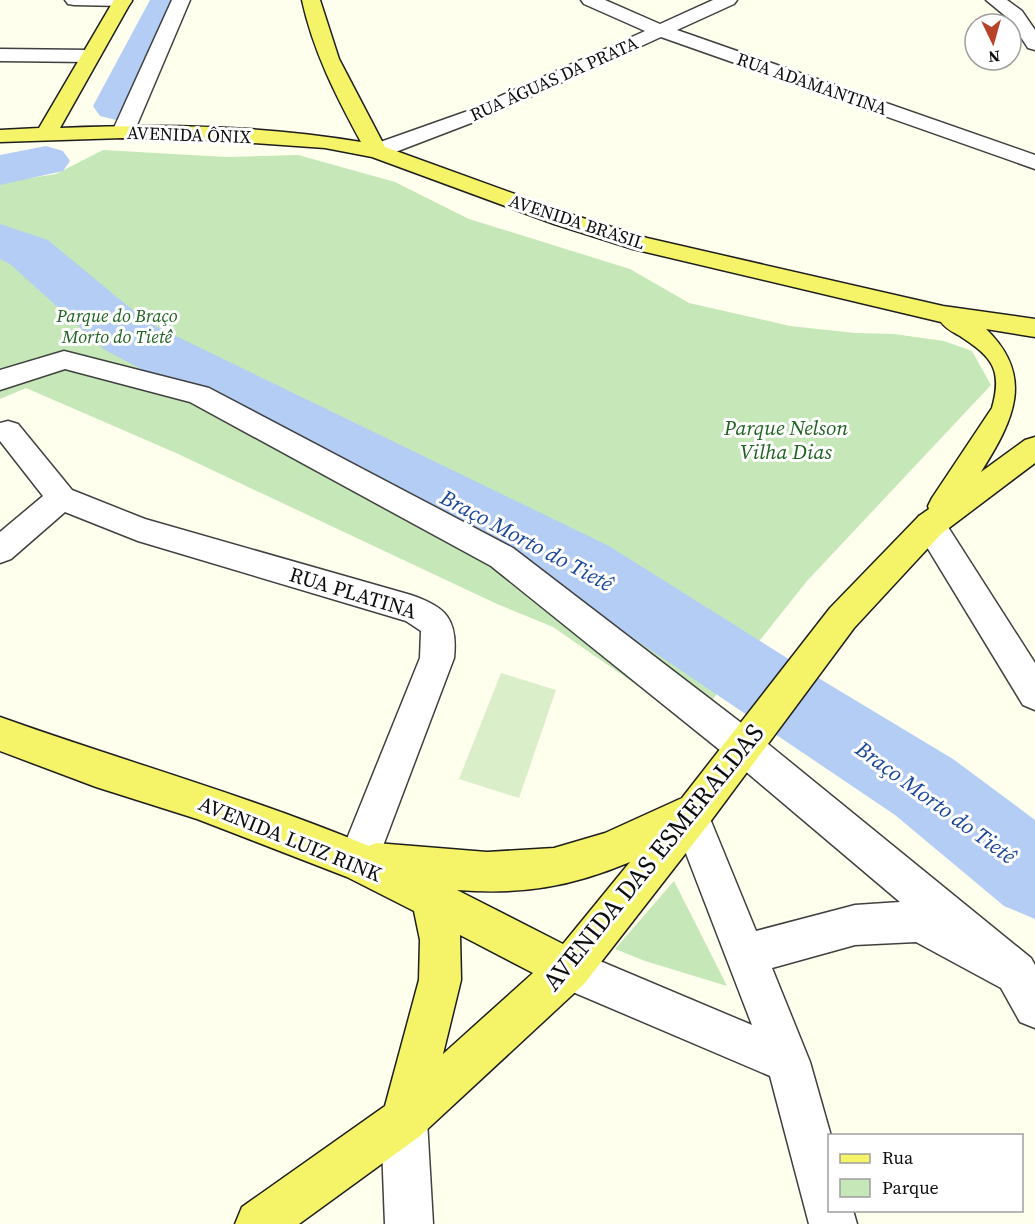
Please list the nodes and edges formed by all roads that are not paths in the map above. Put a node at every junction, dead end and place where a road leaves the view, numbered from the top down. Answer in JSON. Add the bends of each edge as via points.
{"nodes":[{"id":1,"x":74,"y":0,"type":"edge"},
{"id":2,"x":181,"y":0,"type":"edge"},
{"id":3,"x":311,"y":0,"type":"edge"},
{"id":4,"x":590,"y":0,"type":"edge"},
{"id":5,"x":728,"y":0,"type":"edge"},
{"id":6,"x":995,"y":0,"type":"edge"},
{"id":7,"x":123,"y":1,"type":"edge"},
{"id":8,"x":661,"y":31,"type":"junction"},
{"id":9,"x":1035,"y":44,"type":"edge"},
{"id":10,"x":0,"y":55,"type":"edge"},
{"id":11,"x":90,"y":56,"type":"junction"},
{"id":12,"x":123,"y":132,"type":"junction"},
{"id":13,"x":46,"y":133,"type":"junction"},
{"id":14,"x":0,"y":136,"type":"edge"},
{"id":15,"x":377,"y":151,"type":"junction"},
{"id":16,"x":1035,"y":162,"type":"edge"},
{"id":17,"x":944,"y":314,"type":"junction"},
{"id":18,"x":1035,"y":328,"type":"edge"},
{"id":19,"x":0,"y":380,"type":"edge"},
{"id":20,"x":8,"y":431,"type":"dead end"},
{"id":21,"x":1035,"y":448,"type":"edge"},
{"id":22,"x":61,"y":498,"type":"junction"},
{"id":23,"x":930,"y":525,"type":"junction"},
{"id":24,"x":0,"y":550,"type":"edge"},
{"id":25,"x":1035,"y":694,"type":"edge"},
{"id":26,"x":0,"y":734,"type":"edge"},
{"id":27,"x":744,"y":747,"type":"junction"},
{"id":28,"x":694,"y":813,"type":"junction"},
{"id":29,"x":358,"y":861,"type":"junction"},
{"id":30,"x":431,"y":899,"type":"junction"},
{"id":31,"x":746,"y":954,"type":"junction"},
{"id":32,"x":569,"y":969,"type":"junction"},
{"id":33,"x":1025,"y":990,"type":"edge"},
{"id":34,"x":788,"y":1062,"type":"junction"},
{"id":35,"x":404,"y":1120,"type":"junction"},
{"id":36,"x":828,"y":1206,"type":"edge"},
{"id":37,"x":259,"y":1224,"type":"edge"},
{"id":38,"x":409,"y":1224,"type":"edge"}],
"edges":[{"from":1,"to":7,"type":"street"},
{"from":2,"to":12,"type":"street"},
{"from":3,"to":15,"type":"main road","via":[[315,25],[328,59]]},
{"from":4,"to":8,"type":"street","name":"RUA ADAMANTINA"},
{"from":5,"to":8,"type":"street","name":"RUA ÁGUAS DA PRATA"},
{"from":6,"to":9,"type":"street","via":[[1016,15]]},
{"from":7,"to":11,"type":"main road"},
{"from":8,"to":15,"type":"street","name":"RUA ÁGUAS DA PRATA","via":[[472,116]]},
{"from":8,"to":16,"type":"street","name":"RUA ADAMANTINA"},
{"from":10,"to":11,"type":"street"},
{"from":11,"to":13,"type":"main road"},
{"from":12,"to":13,"type":"main road","name":"AVENIDA ÔNIX"},
{"from":12,"to":15,"type":"main road","name":"AVENIDA ÔNIX","via":[[326,142]]},
{"from":13,"to":14,"type":"main road","name":"AVENIDA ÔNIX"},
{"from":15,"to":17,"type":"main road","name":"AVENIDA BRASIL","via":[[641,244]]},
{"from":17,"to":18,"type":"main road","name":"AVENIDA BRASIL"},
{"from":17,"to":23,"type":"main road","name":"AVENIDA BRASIL","via":[[992,345],[1010,368],[1012,382],[1006,410]]},
{"from":19,"to":27,"type":"street","via":[[64,360],[199,394],[502,557]]},
{"from":20,"to":22,"type":"street","name":"RUA PLATINA"},
{"from":21,"to":23,"type":"main road"},
{"from":22,"to":24,"type":"street"},
{"from":22,"to":29,"type":"street","name":"RUA PLATINA","via":[[138,529],[423,613],[435,624],[439,643],[434,669]]},
{"from":23,"to":25,"type":"street"},
{"from":23,"to":27,"type":"main road","name":"AVENIDA DAS ESMERALDAS","via":[[842,618]]},
{"from":26,"to":29,"type":"main road","name":"AVENIDA LUIZ RINK"},
{"from":27,"to":28,"type":"main road","name":"AVENIDA DAS ESMERALDAS"},
{"from":27,"to":33,"type":"street"},
{"from":28,"to":29,"type":"main road","via":[[605,852],[556,867],[476,872]]},
{"from":28,"to":31,"type":"street"},
{"from":28,"to":32,"type":"main road","name":"AVENIDA DAS ESMERALDAS"},
{"from":29,"to":30,"type":"main road","name":"AVENIDA LUIZ RINK"},
{"from":30,"to":32,"type":"main road","name":"AVENIDA LUIZ RINK"},
{"from":30,"to":35,"type":"main road","via":[[441,940],[440,980]]},
{"from":31,"to":33,"type":"street","via":[[855,925],[919,921]]},
{"from":31,"to":34,"type":"street"},
{"from":32,"to":34,"type":"street"},
{"from":32,"to":35,"type":"main road","name":"AVENIDA DAS ESMERALDAS"},
{"from":34,"to":36,"type":"street"},
{"from":35,"to":37,"type":"main road","name":"AVENIDA DAS ESMERALDAS"},
{"from":35,"to":38,"type":"street"}]}
